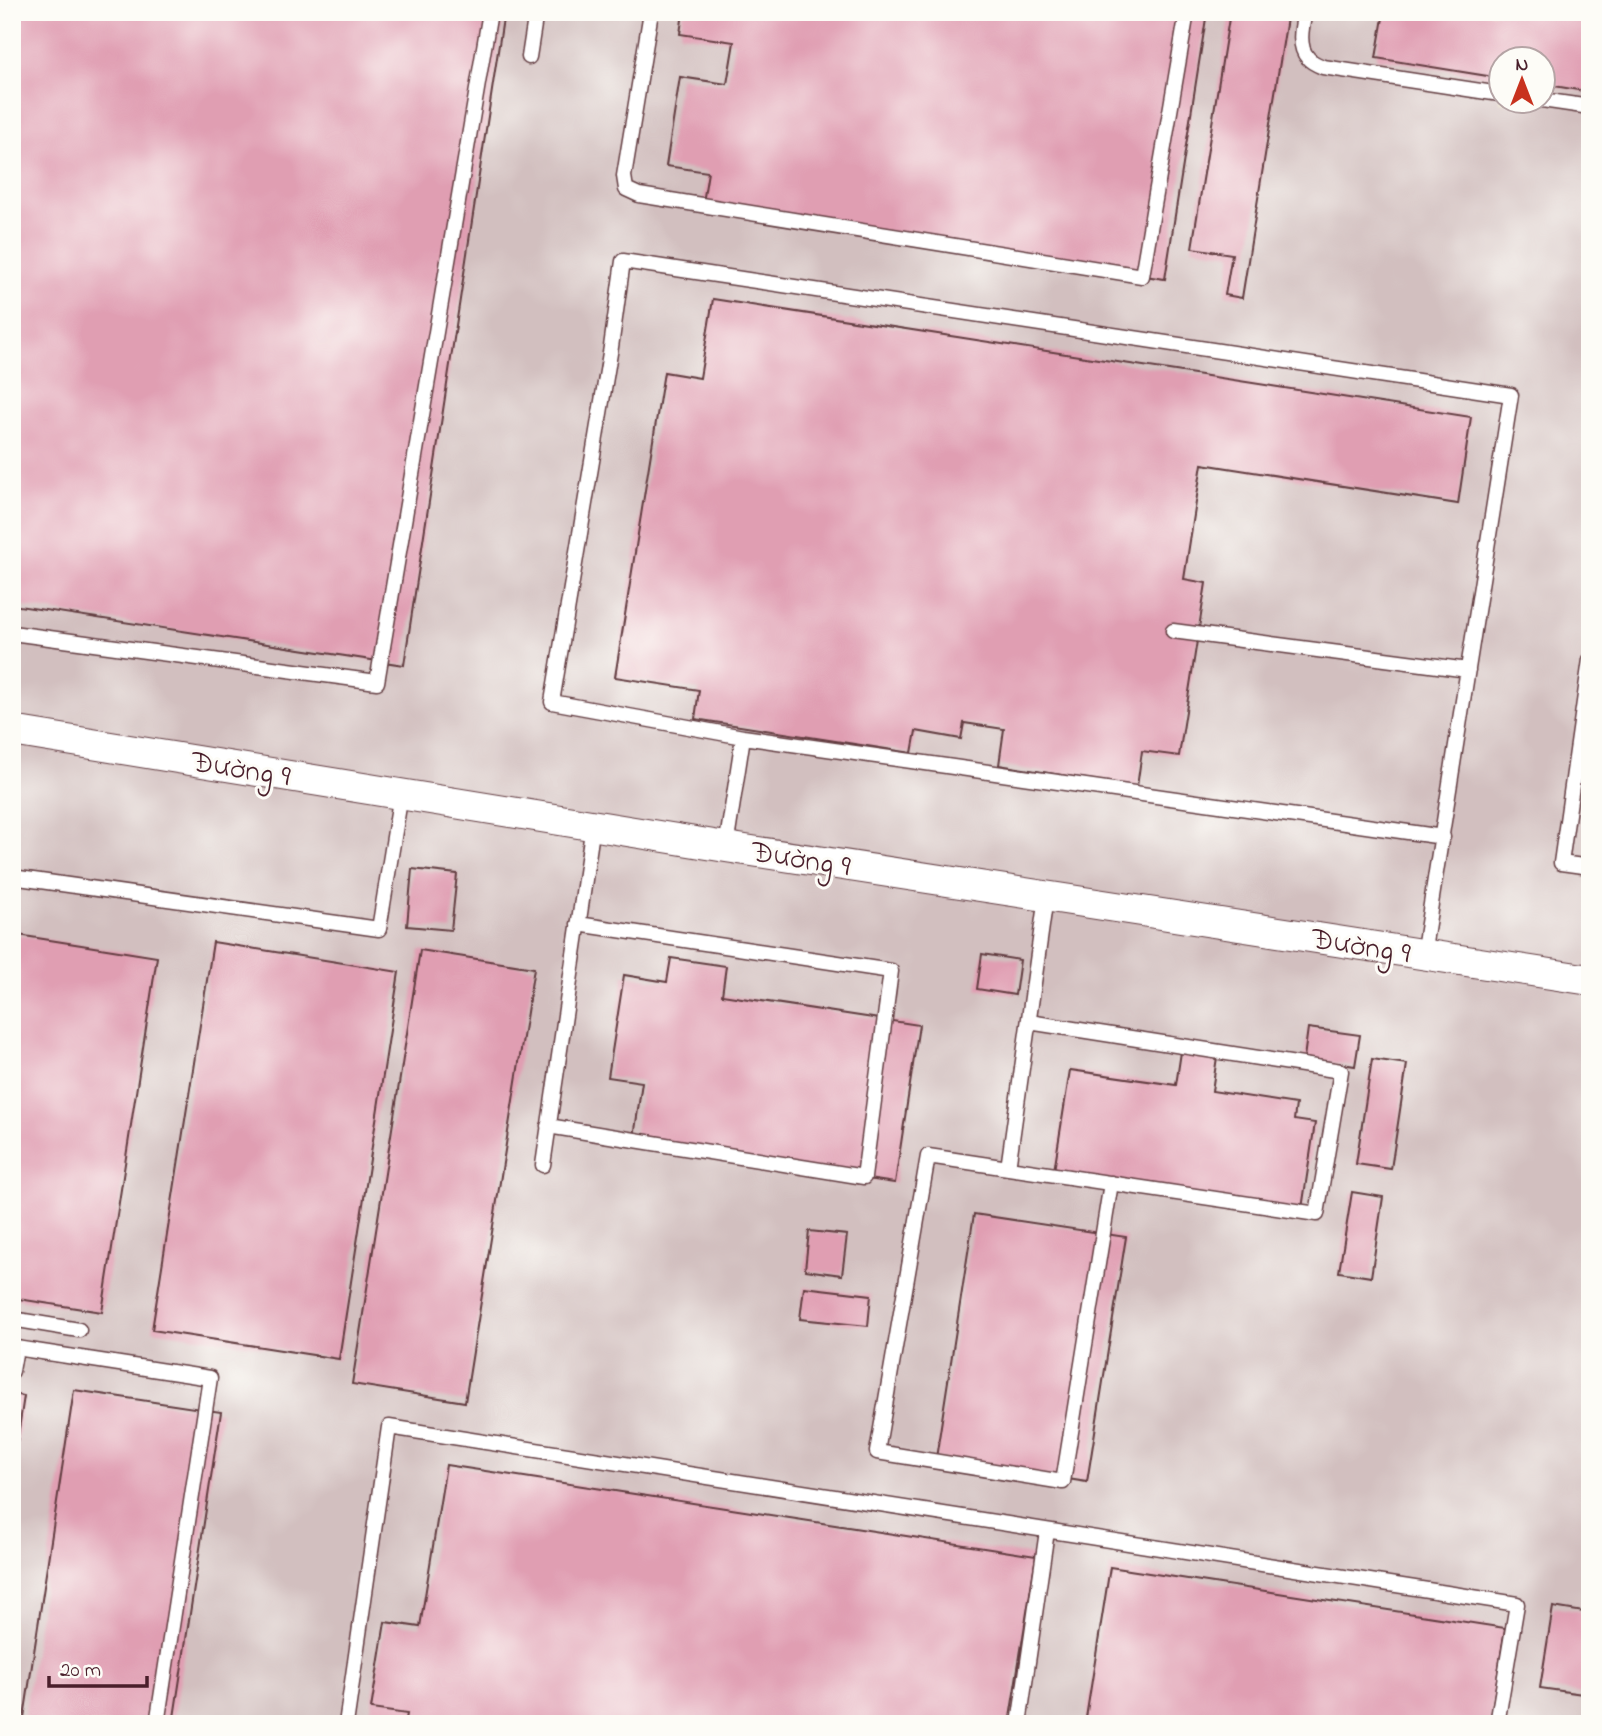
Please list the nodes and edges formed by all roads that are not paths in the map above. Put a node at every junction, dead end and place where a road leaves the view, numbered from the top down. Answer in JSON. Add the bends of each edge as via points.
{"nodes":[{"id":1,"x":490,"y":12,"type":"edge"},
{"id":2,"x":536,"y":12,"type":"edge"},
{"id":3,"x":651,"y":12,"type":"edge"},
{"id":4,"x":1187,"y":12,"type":"edge"},
{"id":5,"x":1305,"y":12,"type":"edge"},
{"id":6,"x":529,"y":57,"type":"dead end"},
{"id":7,"x":1486,"y":92,"type":"edge"},
{"id":8,"x":1556,"y":102,"type":"edge"},
{"id":9,"x":1590,"y":107,"type":"edge"},
{"id":10,"x":1173,"y":631,"type":"dead end"},
{"id":11,"x":12,"y":633,"type":"edge"},
{"id":12,"x":1590,"y":660,"type":"edge"},
{"id":13,"x":1468,"y":670,"type":"junction"},
{"id":14,"x":12,"y":731,"type":"edge"},
{"id":15,"x":743,"y":737,"type":"junction"},
{"id":16,"x":401,"y":794,"type":"junction"},
{"id":17,"x":593,"y":825,"type":"junction"},
{"id":18,"x":1443,"y":837,"type":"junction"},
{"id":19,"x":726,"y":846,"type":"junction"},
{"id":20,"x":1590,"y":867,"type":"edge"},
{"id":21,"x":12,"y":877,"type":"edge"},
{"id":22,"x":1046,"y":897,"type":"junction"},
{"id":23,"x":578,"y":924,"type":"junction"},
{"id":24,"x":1423,"y":955,"type":"junction"},
{"id":25,"x":1590,"y":980,"type":"edge"},
{"id":26,"x":1029,"y":1022,"type":"junction"},
{"id":27,"x":548,"y":1126,"type":"junction"},
{"id":28,"x":543,"y":1166,"type":"dead end"},
{"id":29,"x":1008,"y":1168,"type":"junction"},
{"id":30,"x":1111,"y":1184,"type":"junction"},
{"id":31,"x":12,"y":1319,"type":"edge"},
{"id":32,"x":79,"y":1330,"type":"dead end"},
{"id":33,"x":14,"y":1348,"type":"edge"},
{"id":34,"x":12,"y":1371,"type":"edge"},
{"id":35,"x":1047,"y":1531,"type":"junction"},
{"id":36,"x":157,"y":1724,"type":"edge"},
{"id":37,"x":346,"y":1724,"type":"edge"},
{"id":38,"x":1019,"y":1724,"type":"edge"},
{"id":39,"x":1497,"y":1724,"type":"edge"}],
"edges":[{"from":1,"to":11,"type":"lane","via":[[377,682]]},
{"from":2,"to":6,"type":"lane"},
{"from":3,"to":4,"type":"lane","via":[[624,176],[626,189],[639,195],[1142,276]]},
{"from":5,"to":7,"type":"lane","via":[[1302,48],[1308,60],[1323,67]]},
{"from":8,"to":9,"type":"lane"},
{"from":10,"to":13,"type":"lane"},
{"from":12,"to":20,"type":"lane","via":[[1561,863]]},
{"from":13,"to":15,"type":"lane","via":[[1511,394],[623,261],[552,702]]},
{"from":13,"to":18,"type":"lane"},
{"from":14,"to":16,"type":"street","name":"Đường 9"},
{"from":15,"to":18,"type":"lane"},
{"from":15,"to":19,"type":"lane"},
{"from":16,"to":17,"type":"street","name":"Đường 9"},
{"from":16,"to":21,"type":"lane","via":[[379,929]]},
{"from":17,"to":19,"type":"street","name":"Đường 9"},
{"from":17,"to":23,"type":"lane"},
{"from":18,"to":24,"type":"lane"},
{"from":19,"to":22,"type":"street","name":"Đường 9"},
{"from":22,"to":24,"type":"street","name":"Đường 9"},
{"from":22,"to":26,"type":"lane"},
{"from":23,"to":27,"type":"lane"},
{"from":23,"to":27,"type":"lane","via":[[891,971],[864,1177]]},
{"from":24,"to":25,"type":"street","name":"Đường 9"},
{"from":26,"to":29,"type":"lane"},
{"from":26,"to":30,"type":"lane","via":[[1341,1071],[1317,1214]]},
{"from":27,"to":28,"type":"lane"},
{"from":29,"to":30,"type":"lane"},
{"from":29,"to":30,"type":"lane","via":[[928,1156],[877,1452],[1063,1482]]},
{"from":31,"to":32,"type":"lane"},
{"from":33,"to":34,"type":"lane"},
{"from":33,"to":36,"type":"lane","via":[[210,1378]]},
{"from":35,"to":37,"type":"lane","via":[[389,1427]]},
{"from":35,"to":38,"type":"lane"},
{"from":35,"to":39,"type":"lane","via":[[1517,1604]]}]}
